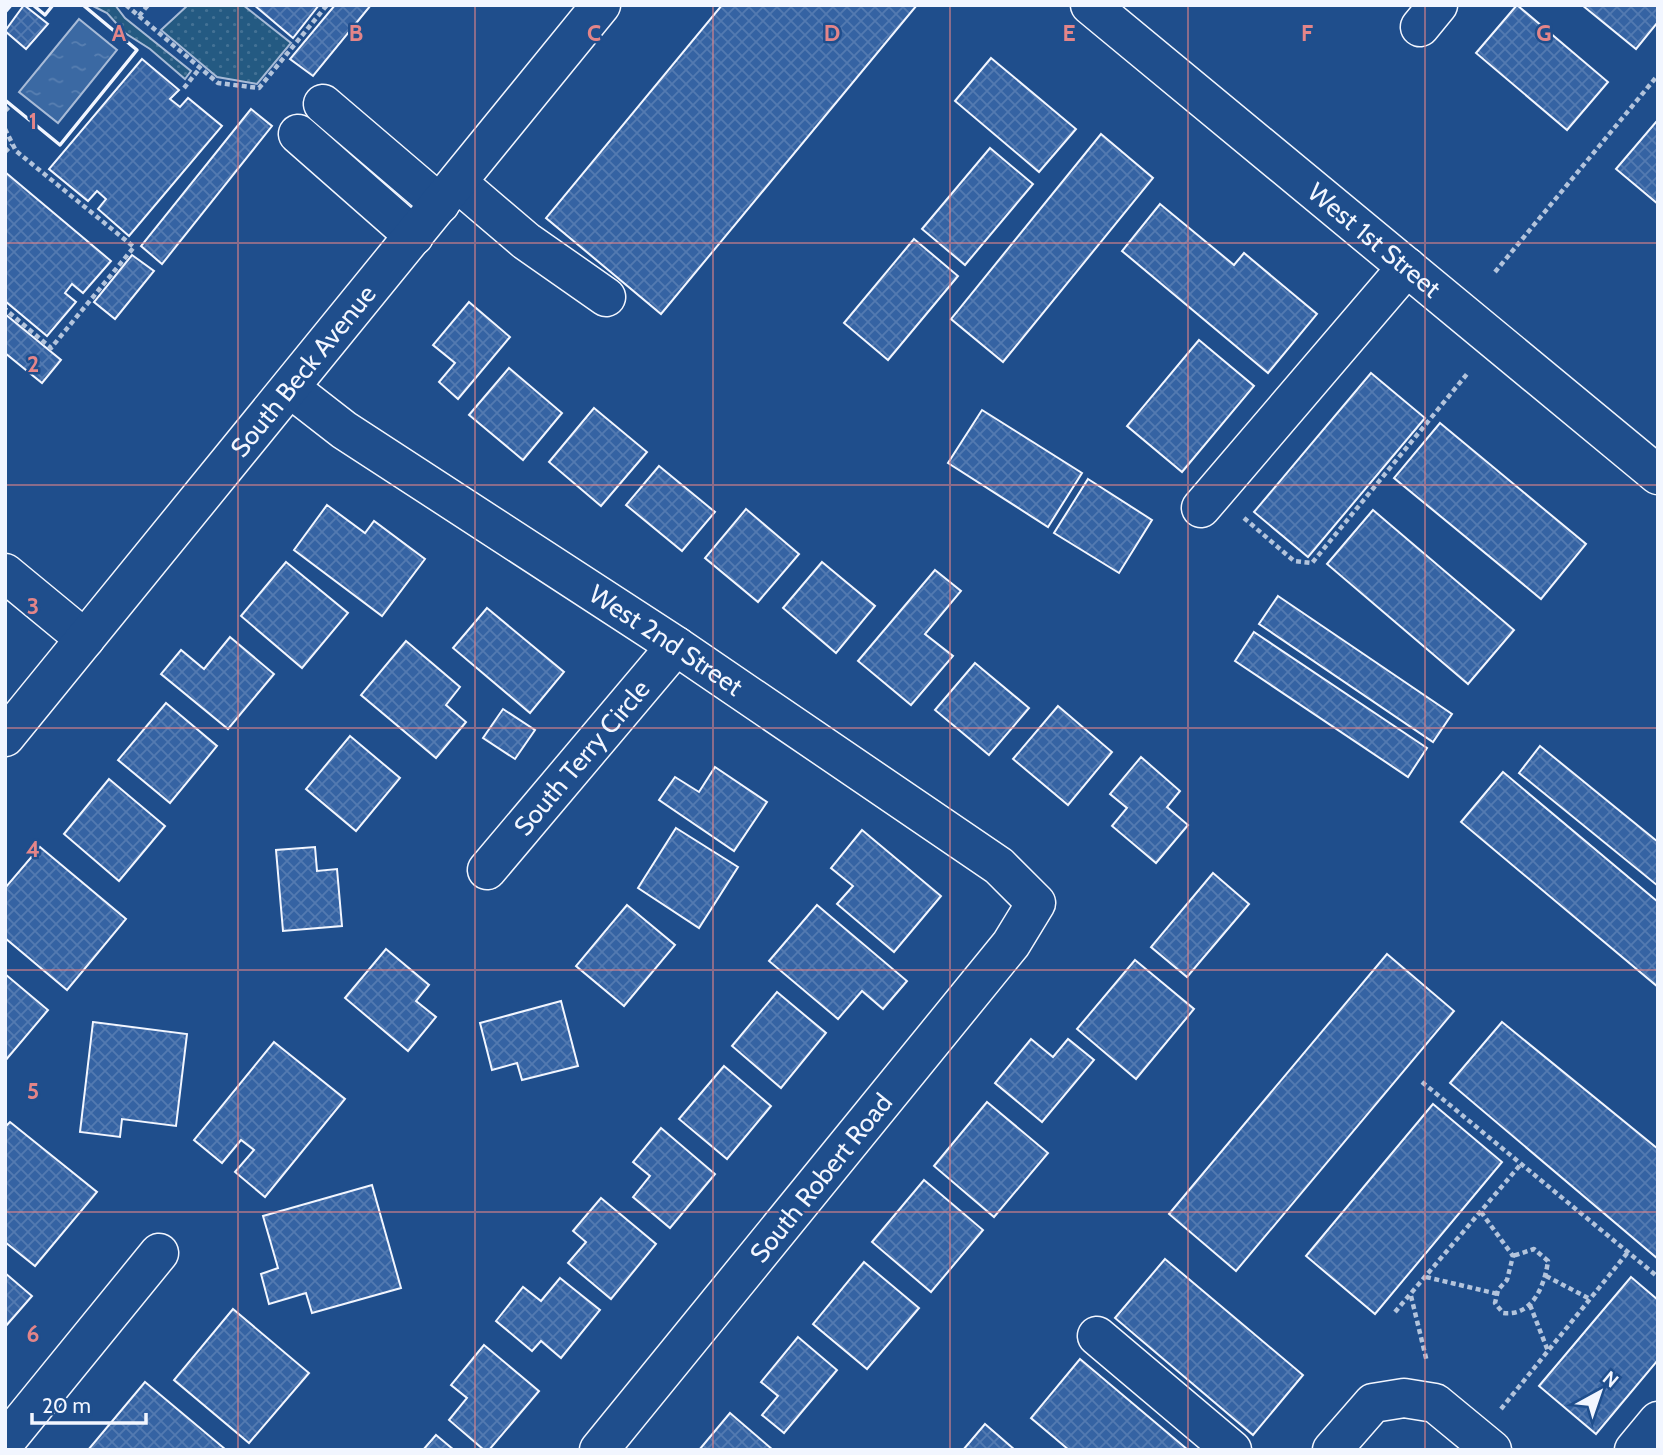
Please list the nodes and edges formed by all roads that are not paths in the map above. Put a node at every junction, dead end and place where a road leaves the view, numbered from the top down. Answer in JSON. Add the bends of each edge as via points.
{"nodes":[{"id":1,"x":601,"y":5,"type":"edge"},
{"id":2,"x":1090,"y":5,"type":"edge"},
{"id":3,"x":323,"y":104,"type":"dead end"},
{"id":4,"x":298,"y":134,"type":"dead end"},
{"id":5,"x":449,"y":194,"type":"junction"},
{"id":6,"x":414,"y":236,"type":"junction"},
{"id":7,"x":1407,"y":267,"type":"junction"},
{"id":8,"x":606,"y":297,"type":"dead end"},
{"id":9,"x":290,"y":388,"type":"junction"},
{"id":10,"x":1658,"y":475,"type":"edge"},
{"id":11,"x":1201,"y":508,"type":"dead end"},
{"id":12,"x":5,"y":573,"type":"edge"},
{"id":13,"x":85,"y":639,"type":"junction"},
{"id":14,"x":676,"y":646,"type":"junction"},
{"id":15,"x":5,"y":737,"type":"edge"},
{"id":16,"x":487,"y":870,"type":"dead end"},
{"id":17,"x":1036,"y":903,"type":"joint"},
{"id":18,"x":159,"y":1253,"type":"dead end"},
{"id":19,"x":1097,"y":1336,"type":"dead end"},
{"id":20,"x":1658,"y":1421,"type":"edge"},
{"id":21,"x":5,"y":1442,"type":"edge"},
{"id":22,"x":599,"y":1450,"type":"edge"},
{"id":23,"x":1232,"y":1450,"type":"edge"},
{"id":24,"x":1332,"y":1450,"type":"edge"},
{"id":25,"x":1492,"y":1450,"type":"edge"},
{"id":26,"x":1634,"y":1450,"type":"edge"}],
"edges":[{"from":1,"to":5,"type":"street","name":"South Beck Avenue"},
{"from":2,"to":7,"type":"street","name":"West 1st Street"},
{"from":3,"to":5,"type":"street"},
{"from":4,"to":6,"type":"street"},
{"from":5,"to":6,"type":"street","name":"South Beck Avenue"},
{"from":5,"to":8,"type":"street"},
{"from":6,"to":9,"type":"street","name":"South Beck Avenue"},
{"from":7,"to":10,"type":"street","name":"West 1st Street"},
{"from":7,"to":11,"type":"street"},
{"from":9,"to":13,"type":"street","name":"South Beck Avenue"},
{"from":9,"to":14,"type":"street","name":"West 2nd Street","via":[[344,430]]},
{"from":12,"to":13,"type":"street"},
{"from":13,"to":15,"type":"street","name":"South Beck Avenue"},
{"from":14,"to":16,"type":"street","name":"South Terry Circle"},
{"from":14,"to":17,"type":"street","name":"West 2nd Street","via":[[999,866]]},
{"from":17,"to":22,"type":"street","name":"South Robert Road","via":[[1012,944]]},
{"from":18,"to":21,"type":"street"},
{"from":19,"to":23,"type":"street"},
{"from":20,"to":26,"type":"street"},
{"from":24,"to":25,"type":"street","via":[[1373,1403],[1404,1398],[1435,1403]]}]}
